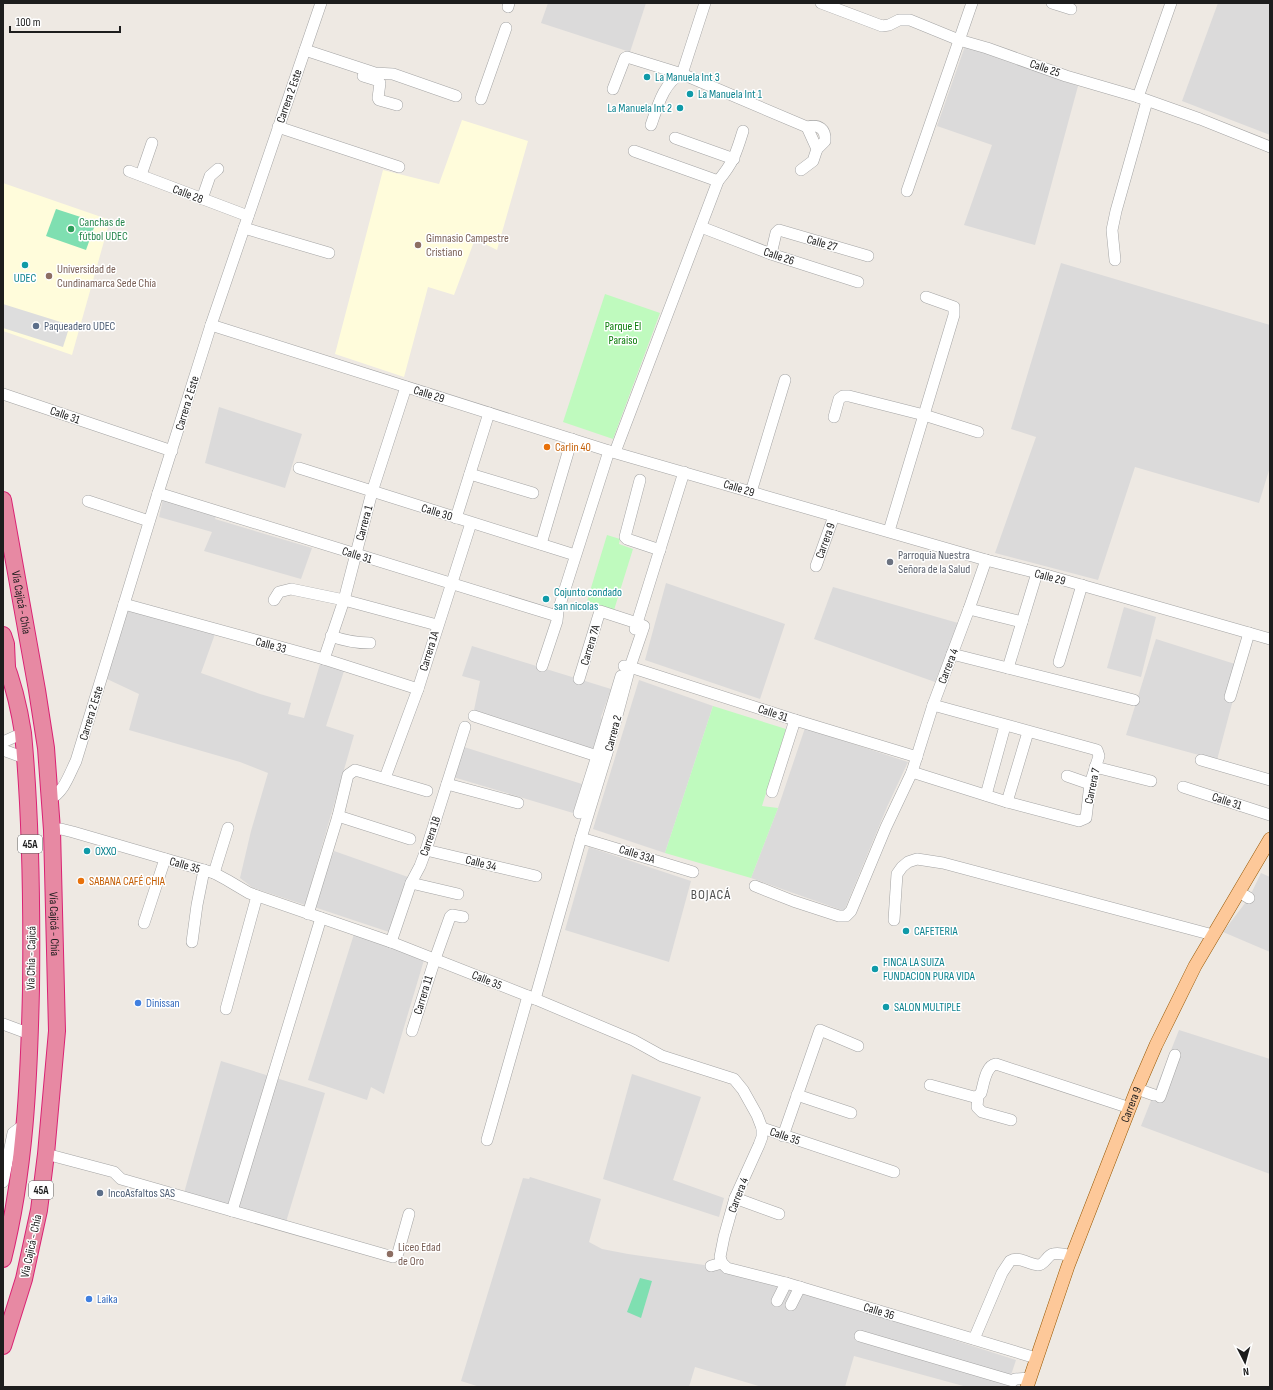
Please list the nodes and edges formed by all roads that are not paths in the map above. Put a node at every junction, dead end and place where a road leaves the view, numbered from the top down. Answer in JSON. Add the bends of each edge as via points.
{"nodes":[{"id":1,"x":321,"y":3,"type":"edge"},
{"id":2,"x":705,"y":3,"type":"edge"},
{"id":3,"x":821,"y":3,"type":"edge"},
{"id":4,"x":972,"y":3,"type":"edge"},
{"id":5,"x":1052,"y":3,"type":"edge"},
{"id":6,"x":1171,"y":3,"type":"edge"},
{"id":7,"x":1071,"y":9,"type":"dead end"},
{"id":8,"x":506,"y":28,"type":"dead end"},
{"id":9,"x":958,"y":40,"type":"junction"},
{"id":10,"x":304,"y":54,"type":"junction"},
{"id":11,"x":682,"y":74,"type":"junction"},
{"id":12,"x":613,"y":89,"type":"dead end"},
{"id":13,"x":456,"y":96,"type":"dead end"},
{"id":14,"x":481,"y":99,"type":"dead end"},
{"id":15,"x":1143,"y":99,"type":"junction"},
{"id":16,"x":397,"y":105,"type":"dead end"},
{"id":17,"x":651,"y":124,"type":"dead end"},
{"id":18,"x":278,"y":127,"type":"junction"},
{"id":19,"x":743,"y":132,"type":"dead end"},
{"id":20,"x":675,"y":138,"type":"dead end"},
{"id":21,"x":152,"y":143,"type":"dead end"},
{"id":22,"x":1270,"y":147,"type":"edge"},
{"id":23,"x":634,"y":151,"type":"dead end"},
{"id":24,"x":734,"y":159,"type":"junction"},
{"id":25,"x":399,"y":167,"type":"dead end"},
{"id":26,"x":218,"y":169,"type":"dead end"},
{"id":27,"x":801,"y":170,"type":"dead end"},
{"id":28,"x":129,"y":171,"type":"dead end"},
{"id":29,"x":141,"y":176,"type":"junction"},
{"id":30,"x":718,"y":181,"type":"junction"},
{"id":31,"x":907,"y":190,"type":"dead end"},
{"id":32,"x":202,"y":199,"type":"junction"},
{"id":33,"x":248,"y":216,"type":"junction"},
{"id":34,"x":701,"y":227,"type":"junction"},
{"id":35,"x":244,"y":228,"type":"junction"},
{"id":36,"x":329,"y":253,"type":"dead end"},
{"id":37,"x":771,"y":254,"type":"junction"},
{"id":38,"x":868,"y":256,"type":"dead end"},
{"id":39,"x":1115,"y":260,"type":"dead end"},
{"id":40,"x":858,"y":282,"type":"dead end"},
{"id":41,"x":926,"y":297,"type":"dead end"},
{"id":42,"x":211,"y":325,"type":"junction"},
{"id":43,"x":784,"y":380,"type":"dead end"},
{"id":44,"x":406,"y":387,"type":"junction"},
{"id":45,"x":3,"y":394,"type":"edge"},
{"id":46,"x":489,"y":413,"type":"junction"},
{"id":47,"x":924,"y":415,"type":"junction"},
{"id":48,"x":834,"y":417,"type":"dead end"},
{"id":49,"x":978,"y":432,"type":"dead end"},
{"id":50,"x":572,"y":439,"type":"junction"},
{"id":51,"x":172,"y":451,"type":"junction"},
{"id":52,"x":612,"y":451,"type":"junction"},
{"id":53,"x":299,"y":468,"type":"dead end"},
{"id":54,"x":686,"y":472,"type":"junction"},
{"id":55,"x":470,"y":474,"type":"junction"},
{"id":56,"x":640,"y":480,"type":"dead end"},
{"id":57,"x":372,"y":492,"type":"junction"},
{"id":58,"x":751,"y":492,"type":"junction"},
{"id":59,"x":158,"y":493,"type":"junction"},
{"id":60,"x":533,"y":493,"type":"dead end"},
{"id":61,"x":3,"y":500,"type":"edge"},
{"id":62,"x":88,"y":501,"type":"dead end"},
{"id":63,"x":834,"y":516,"type":"junction"},
{"id":64,"x":456,"y":518,"type":"junction"},
{"id":65,"x":149,"y":521,"type":"junction"},
{"id":66,"x":472,"y":523,"type":"junction"},
{"id":67,"x":889,"y":531,"type":"junction"},
{"id":68,"x":541,"y":544,"type":"junction"},
{"id":69,"x":660,"y":550,"type":"junction"},
{"id":70,"x":3,"y":554,"type":"edge"},
{"id":71,"x":355,"y":554,"type":"junction"},
{"id":72,"x":575,"y":555,"type":"junction"},
{"id":73,"x":986,"y":560,"type":"junction"},
{"id":74,"x":816,"y":566,"type":"dead end"},
{"id":75,"x":1037,"y":573,"type":"junction"},
{"id":76,"x":451,"y":583,"type":"junction"},
{"id":77,"x":1082,"y":585,"type":"junction"},
{"id":78,"x":274,"y":600,"type":"dead end"},
{"id":79,"x":344,"y":600,"type":"junction"},
{"id":80,"x":124,"y":604,"type":"junction"},
{"id":81,"x":969,"y":609,"type":"junction"},
{"id":82,"x":24,"y":616,"type":"junction"},
{"id":83,"x":557,"y":616,"type":"junction"},
{"id":84,"x":1022,"y":622,"type":"junction"},
{"id":85,"x":640,"y":624,"type":"junction"},
{"id":86,"x":437,"y":626,"type":"junction"},
{"id":87,"x":1249,"y":633,"type":"junction"},
{"id":88,"x":3,"y":635,"type":"edge"},
{"id":89,"x":331,"y":636,"type":"junction"},
{"id":90,"x":1270,"y":639,"type":"edge"},
{"id":91,"x":370,"y":642,"type":"dead end"},
{"id":92,"x":952,"y":654,"type":"junction"},
{"id":93,"x":324,"y":659,"type":"junction"},
{"id":94,"x":5,"y":662,"type":"edge"},
{"id":95,"x":1059,"y":662,"type":"dead end"},
{"id":96,"x":542,"y":666,"type":"dead end"},
{"id":97,"x":627,"y":667,"type":"junction"},
{"id":98,"x":1008,"y":668,"type":"junction"},
{"id":99,"x":580,"y":679,"type":"dead end"},
{"id":100,"x":418,"y":689,"type":"junction"},
{"id":101,"x":1230,"y":697,"type":"dead end"},
{"id":102,"x":1134,"y":700,"type":"dead end"},
{"id":103,"x":933,"y":705,"type":"junction"},
{"id":104,"x":474,"y":716,"type":"dead end"},
{"id":105,"x":796,"y":720,"type":"junction"},
{"id":106,"x":610,"y":726,"type":"junction"},
{"id":107,"x":1005,"y":726,"type":"junction"},
{"id":108,"x":465,"y":727,"type":"dead end"},
{"id":109,"x":1028,"y":732,"type":"junction"},
{"id":110,"x":23,"y":733,"type":"junction"},
{"id":111,"x":3,"y":742,"type":"edge"},
{"id":112,"x":3,"y":750,"type":"edge"},
{"id":113,"x":597,"y":756,"type":"junction"},
{"id":114,"x":917,"y":757,"type":"junction"},
{"id":115,"x":25,"y":758,"type":"junction"},
{"id":116,"x":1201,"y":760,"type":"dead end"},
{"id":117,"x":1096,"y":767,"type":"junction"},
{"id":118,"x":912,"y":772,"type":"junction"},
{"id":119,"x":1067,"y":776,"type":"dead end"},
{"id":120,"x":385,"y":778,"type":"junction"},
{"id":121,"x":1270,"y":780,"type":"edge"},
{"id":122,"x":1151,"y":781,"type":"dead end"},
{"id":123,"x":448,"y":784,"type":"junction"},
{"id":124,"x":1090,"y":784,"type":"junction"},
{"id":125,"x":1183,"y":787,"type":"dead end"},
{"id":126,"x":427,"y":791,"type":"dead end"},
{"id":127,"x":772,"y":792,"type":"dead end"},
{"id":128,"x":986,"y":795,"type":"junction"},
{"id":129,"x":50,"y":799,"type":"junction"},
{"id":130,"x":1007,"y":802,"type":"junction"},
{"id":131,"x":518,"y":803,"type":"dead end"},
{"id":132,"x":579,"y":813,"type":"dead end"},
{"id":133,"x":1270,"y":815,"type":"edge"},
{"id":134,"x":338,"y":816,"type":"junction"},
{"id":135,"x":228,"y":828,"type":"dead end"},
{"id":136,"x":52,"y":830,"type":"junction"},
{"id":137,"x":581,"y":838,"type":"junction"},
{"id":138,"x":410,"y":839,"type":"dead end"},
{"id":139,"x":1270,"y":839,"type":"edge"},
{"id":140,"x":426,"y":850,"type":"junction"},
{"id":141,"x":165,"y":859,"type":"junction"},
{"id":142,"x":209,"y":872,"type":"junction"},
{"id":143,"x":693,"y":872,"type":"dead end"},
{"id":144,"x":536,"y":876,"type":"dead end"},
{"id":145,"x":411,"y":883,"type":"junction"},
{"id":146,"x":755,"y":886,"type":"dead end"},
{"id":147,"x":458,"y":894,"type":"dead end"},
{"id":148,"x":257,"y":896,"type":"junction"},
{"id":149,"x":308,"y":914,"type":"junction"},
{"id":150,"x":321,"y":918,"type":"junction"},
{"id":151,"x":463,"y":918,"type":"dead end"},
{"id":152,"x":894,"y":920,"type":"dead end"},
{"id":153,"x":144,"y":923,"type":"dead end"},
{"id":154,"x":1213,"y":935,"type":"junction"},
{"id":155,"x":192,"y":942,"type":"dead end"},
{"id":156,"x":391,"y":942,"type":"junction"},
{"id":157,"x":434,"y":959,"type":"junction"},
{"id":158,"x":532,"y":998,"type":"junction"},
{"id":159,"x":226,"y":1009,"type":"dead end"},
{"id":160,"x":3,"y":1024,"type":"edge"},
{"id":161,"x":412,"y":1031,"type":"dead end"},
{"id":162,"x":30,"y":1034,"type":"junction"},
{"id":163,"x":858,"y":1046,"type":"dead end"},
{"id":164,"x":1175,"y":1055,"type":"dead end"},
{"id":165,"x":930,"y":1085,"type":"dead end"},
{"id":166,"x":1137,"y":1089,"type":"junction"},
{"id":167,"x":797,"y":1094,"type":"junction"},
{"id":168,"x":978,"y":1096,"type":"junction"},
{"id":169,"x":1130,"y":1108,"type":"junction"},
{"id":170,"x":851,"y":1113,"type":"dead end"},
{"id":171,"x":1011,"y":1120,"type":"dead end"},
{"id":172,"x":25,"y":1124,"type":"junction"},
{"id":173,"x":762,"y":1128,"type":"junction"},
{"id":174,"x":783,"y":1136,"type":"junction"},
{"id":175,"x":487,"y":1140,"type":"dead end"},
{"id":176,"x":46,"y":1154,"type":"junction"},
{"id":177,"x":894,"y":1172,"type":"dead end"},
{"id":178,"x":3,"y":1182,"type":"edge"},
{"id":179,"x":736,"y":1198,"type":"junction"},
{"id":180,"x":232,"y":1211,"type":"junction"},
{"id":181,"x":409,"y":1214,"type":"dead end"},
{"id":182,"x":780,"y":1214,"type":"dead end"},
{"id":183,"x":1072,"y":1256,"type":"junction"},
{"id":184,"x":3,"y":1259,"type":"edge"},
{"id":185,"x":717,"y":1265,"type":"joint"},
{"id":186,"x":786,"y":1283,"type":"junction"},
{"id":187,"x":800,"y":1287,"type":"junction"},
{"id":188,"x":777,"y":1301,"type":"dead end"},
{"id":189,"x":791,"y":1305,"type":"dead end"},
{"id":190,"x":860,"y":1336,"type":"dead end"},
{"id":191,"x":974,"y":1339,"type":"junction"},
{"id":192,"x":3,"y":1346,"type":"edge"},
{"id":193,"x":1036,"y":1358,"type":"junction"},
{"id":194,"x":1028,"y":1382,"type":"edge"},
{"id":195,"x":1013,"y":1384,"type":"edge"}],
"edges":[{"from":1,"to":10,"type":"street","name":"Carrera 2 Este"},
{"from":2,"to":11,"type":"street"},
{"from":3,"to":9,"type":"street","name":"Calle 25","via":[[882,26],[899,20],[910,20]]},
{"from":4,"to":9,"type":"street"},
{"from":5,"to":7,"type":"street"},
{"from":6,"to":15,"type":"street"},
{"from":8,"to":14,"type":"street"},
{"from":9,"to":15,"type":"street","name":"Calle 25"},
{"from":9,"to":31,"type":"street"},
{"from":10,"to":13,"type":"street","via":[[375,73],[393,74]]},
{"from":10,"to":16,"type":"street","via":[[376,80],[380,84],[379,100]]},
{"from":10,"to":18,"type":"street","name":"Carrera 2 Este"},
{"from":11,"to":12,"type":"street","via":[[627,57]]},
{"from":11,"to":17,"type":"street","via":[[676,76],[663,93]]},
{"from":11,"to":27,"type":"street","via":[[807,127],[819,127],[824,130],[825,141],[817,149],[813,161]]},
{"from":15,"to":22,"type":"street","name":"Calle 25"},
{"from":15,"to":39,"type":"street","via":[[1112,230]]},
{"from":18,"to":25,"type":"street"},
{"from":18,"to":33,"type":"street","name":"Carrera 2 Este"},
{"from":19,"to":24,"type":"street"},
{"from":20,"to":24,"type":"street"},
{"from":21,"to":29,"type":"street"},
{"from":23,"to":30,"type":"street"},
{"from":24,"to":30,"type":"street"},
{"from":26,"to":32,"type":"street","via":[[210,176]]},
{"from":28,"to":29,"type":"street","name":"Calle 28"},
{"from":29,"to":32,"type":"street","name":"Calle 28"},
{"from":30,"to":34,"type":"street"},
{"from":32,"to":33,"type":"street","name":"Calle 28"},
{"from":33,"to":35,"type":"street","name":"Carrera 2 Este"},
{"from":34,"to":37,"type":"street","name":"Calle 26"},
{"from":34,"to":52,"type":"street"},
{"from":35,"to":36,"type":"street"},
{"from":35,"to":42,"type":"street","name":"Carrera 2 Este"},
{"from":37,"to":38,"type":"street","name":"Calle 27","via":[[779,230]]},
{"from":37,"to":40,"type":"street","name":"Calle 26"},
{"from":41,"to":47,"type":"street","via":[[954,307],[954,315]]},
{"from":42,"to":44,"type":"street","name":"Calle 29"},
{"from":42,"to":51,"type":"street","name":"Carrera 2 Este"},
{"from":43,"to":58,"type":"street"},
{"from":44,"to":46,"type":"street","name":"Calle 29"},
{"from":44,"to":57,"type":"street","name":"Carrera 1"},
{"from":45,"to":51,"type":"street","name":"Calle 31"},
{"from":46,"to":50,"type":"street","name":"Calle 29"},
{"from":46,"to":55,"type":"street"},
{"from":47,"to":48,"type":"street","via":[[842,396]]},
{"from":47,"to":49,"type":"street"},
{"from":47,"to":67,"type":"street"},
{"from":50,"to":52,"type":"street","name":"Calle 29"},
{"from":50,"to":68,"type":"street"},
{"from":51,"to":59,"type":"street","name":"Carrera 2 Este"},
{"from":52,"to":54,"type":"street","name":"Calle 29"},
{"from":52,"to":72,"type":"street"},
{"from":53,"to":57,"type":"street","name":"Calle 30"},
{"from":54,"to":58,"type":"street","name":"Calle 29"},
{"from":54,"to":69,"type":"street"},
{"from":54,"to":85,"type":"street","via":[[654,592]]},
{"from":55,"to":60,"type":"street"},
{"from":55,"to":64,"type":"street"},
{"from":56,"to":69,"type":"street","via":[[625,537]]},
{"from":57,"to":64,"type":"street","name":"Calle 30"},
{"from":57,"to":71,"type":"street","name":"Carrera 1"},
{"from":58,"to":63,"type":"street","name":"Calle 29"},
{"from":59,"to":65,"type":"street","name":"Carrera 2 Este"},
{"from":59,"to":71,"type":"street","name":"Calle 31"},
{"from":61,"to":82,"type":"highway","name":"Vía Cajicá - Chía","number":"45A"},
{"from":62,"to":65,"type":"street"},
{"from":63,"to":67,"type":"street","name":"Calle 29"},
{"from":63,"to":74,"type":"street","name":"Carrera 9"},
{"from":64,"to":66,"type":"street","name":"Calle 30"},
{"from":65,"to":80,"type":"street","name":"Carrera 2 Este"},
{"from":66,"to":68,"type":"street","name":"Calle 30"},
{"from":66,"to":76,"type":"street","name":"Carrera 1A"},
{"from":67,"to":73,"type":"street","name":"Calle 29"},
{"from":68,"to":72,"type":"street","name":"Calle 30"},
{"from":69,"to":85,"type":"street"},
{"from":70,"to":82,"type":"highway","via":[[14,603]]},
{"from":71,"to":76,"type":"street","name":"Calle 31"},
{"from":71,"to":79,"type":"street","name":"Carrera 1"},
{"from":72,"to":83,"type":"street"},
{"from":73,"to":75,"type":"street","name":"Calle 29"},
{"from":73,"to":81,"type":"street","name":"Carrera 4"},
{"from":75,"to":77,"type":"street","name":"Calle 29"},
{"from":75,"to":84,"type":"street"},
{"from":76,"to":83,"type":"street","name":"Calle 31"},
{"from":76,"to":86,"type":"street","name":"Carrera 1A"},
{"from":77,"to":87,"type":"street","name":"Calle 29"},
{"from":77,"to":95,"type":"street"},
{"from":78,"to":79,"type":"street","via":[[279,592],[291,589]]},
{"from":79,"to":86,"type":"street"},
{"from":79,"to":89,"type":"street","name":"Carrera 1"},
{"from":80,"to":93,"type":"street","name":"Calle 33"},
{"from":80,"to":129,"type":"street","name":"Carrera 2 Este","via":[[76,761],[57,796]]},
{"from":81,"to":84,"type":"street"},
{"from":81,"to":92,"type":"street","name":"Carrera 4"},
{"from":82,"to":129,"type":"highway","name":"Vía Cajicá - Chía","number":"45A","via":[[46,748]]},
{"from":83,"to":96,"type":"street"},
{"from":84,"to":98,"type":"street"},
{"from":85,"to":97,"type":"street","name":"Carrera 2"},
{"from":85,"to":99,"type":"street","name":"Carrera 7A","via":[[600,612]]},
{"from":86,"to":100,"type":"street","name":"Carrera 1A"},
{"from":87,"to":90,"type":"street","name":"Calle 29"},
{"from":87,"to":101,"type":"street"},
{"from":88,"to":94,"type":"highway","name":"Vía Chía - Cajicá","via":[[6,644]]},
{"from":89,"to":91,"type":"street","via":[[347,642]]},
{"from":89,"to":93,"type":"street","name":"Carrera 1"},
{"from":92,"to":98,"type":"street"},
{"from":92,"to":103,"type":"street","name":"Carrera 4"},
{"from":93,"to":100,"type":"street","name":"Calle 33"},
{"from":94,"to":110,"type":"highway","name":"Vía Chía - Cajicá","number":"45A","via":[[20,713]]},
{"from":97,"to":105,"type":"street","name":"Calle 31"},
{"from":97,"to":106,"type":"street","name":"Carrera 2"},
{"from":98,"to":102,"type":"street"},
{"from":100,"to":120,"type":"street","name":"Carrera 1A"},
{"from":103,"to":107,"type":"street"},
{"from":103,"to":114,"type":"street","name":"Carrera 4"},
{"from":104,"to":113,"type":"street"},
{"from":105,"to":114,"type":"street","name":"Calle 31"},
{"from":105,"to":127,"type":"street"},
{"from":106,"to":113,"type":"street"},
{"from":106,"to":137,"type":"street","name":"Carrera 2"},
{"from":107,"to":109,"type":"street"},
{"from":107,"to":128,"type":"street"},
{"from":108,"to":123,"type":"street","name":"Carrera 1B"},
{"from":109,"to":117,"type":"street","name":"Carrera 7","via":[[1098,752]]},
{"from":109,"to":130,"type":"street"},
{"from":110,"to":111,"type":"street"},
{"from":110,"to":115,"type":"highway","name":"Vía Chía - Cajicá","number":"45A"},
{"from":112,"to":115,"type":"street"},
{"from":113,"to":132,"type":"street"},
{"from":114,"to":118,"type":"street","name":"Carrera 4"},
{"from":115,"to":162,"type":"highway","name":"Vía Chía - Cajicá","number":"45A","via":[[32,881]]},
{"from":116,"to":121,"type":"street"},
{"from":117,"to":122,"type":"street"},
{"from":117,"to":124,"type":"street","name":"Carrera 7"},
{"from":118,"to":128,"type":"street"},
{"from":118,"to":146,"type":"street","name":"Carrera 4","via":[[851,910],[846,916],[793,901]]},
{"from":119,"to":124,"type":"street"},
{"from":120,"to":126,"type":"street"},
{"from":120,"to":134,"type":"street","via":[[352,771],[348,775]]},
{"from":123,"to":131,"type":"street"},
{"from":123,"to":140,"type":"street","name":"Carrera 1B"},
{"from":124,"to":130,"type":"street","name":"Carrera 7","via":[[1086,818],[1079,821]]},
{"from":125,"to":133,"type":"street","name":"Calle 31"},
{"from":128,"to":130,"type":"street"},
{"from":129,"to":136,"type":"highway","name":"Vía Cajicá - Chía","number":"45A"},
{"from":134,"to":138,"type":"street"},
{"from":134,"to":149,"type":"street"},
{"from":135,"to":142,"type":"street"},
{"from":136,"to":141,"type":"street","name":"Calle 35","via":[[73,832]]},
{"from":136,"to":176,"type":"highway","name":"Vía Cajicá - Chía","number":"45A","via":[[57,1031]]},
{"from":137,"to":143,"type":"street","name":"Calle 33A"},
{"from":137,"to":158,"type":"street","name":"Carrera 2"},
{"from":139,"to":154,"type":"main road","name":"Carrera 9","via":[[1244,895]]},
{"from":140,"to":144,"type":"street","name":"Calle 34"},
{"from":140,"to":145,"type":"street","name":"Carrera 1B"},
{"from":141,"to":142,"type":"street","name":"Calle 35"},
{"from":141,"to":153,"type":"street"},
{"from":142,"to":148,"type":"street","name":"Calle 35"},
{"from":142,"to":155,"type":"street","via":[[197,905]]},
{"from":145,"to":147,"type":"street"},
{"from":145,"to":156,"type":"street","name":"Carrera 1B"},
{"from":148,"to":149,"type":"street","name":"Calle 35"},
{"from":148,"to":159,"type":"street"},
{"from":149,"to":150,"type":"street","name":"Calle 35"},
{"from":150,"to":156,"type":"street","name":"Calle 35"},
{"from":150,"to":180,"type":"street"},
{"from":151,"to":157,"type":"street","name":"Carrera 11","via":[[451,915]]},
{"from":152,"to":154,"type":"street","via":[[897,874],[908,862],[921,859]]},
{"from":154,"to":166,"type":"main road","name":"Carrera 9","via":[[1165,1025]]},
{"from":156,"to":157,"type":"street","name":"Calle 35"},
{"from":157,"to":158,"type":"street","name":"Calle 35"},
{"from":157,"to":161,"type":"street","name":"Carrera 11"},
{"from":158,"to":173,"type":"street","name":"Calle 35","via":[[633,1040],[662,1056],[734,1079],[751,1102]]},
{"from":158,"to":175,"type":"street","name":"Carrera 2"},
{"from":160,"to":162,"type":"street"},
{"from":162,"to":172,"type":"highway","name":"Vía Chía - Cajicá","number":"45A"},
{"from":163,"to":167,"type":"street","via":[[820,1030]]},
{"from":164,"to":166,"type":"street","via":[[1157,1096]]},
{"from":165,"to":168,"type":"street"},
{"from":166,"to":169,"type":"main road","name":"Carrera 9"},
{"from":167,"to":170,"type":"street"},
{"from":167,"to":174,"type":"street"},
{"from":168,"to":169,"type":"street","via":[[988,1068],[996,1064]]},
{"from":168,"to":171,"type":"street","via":[[977,1107],[982,1112]]},
{"from":169,"to":183,"type":"main road","name":"Carrera 9"},
{"from":172,"to":178,"type":"street","via":[[13,1133]]},
{"from":172,"to":184,"type":"highway","name":"Vía Chía - Cajicá","number":"45A","via":[[18,1180]]},
{"from":173,"to":174,"type":"street","name":"Calle 35"},
{"from":173,"to":179,"type":"street","name":"Carrera 4","via":[[762,1137]]},
{"from":174,"to":177,"type":"street","name":"Calle 35"},
{"from":176,"to":180,"type":"street","via":[[114,1172],[121,1179]]},
{"from":176,"to":192,"type":"highway","name":"Vía Cajicá - Chía","number":"45A","via":[[24,1279]]},
{"from":179,"to":182,"type":"street"},
{"from":179,"to":185,"type":"street","name":"Carrera 4"},
{"from":180,"to":181,"type":"street","via":[[393,1257],[398,1253]]},
{"from":183,"to":191,"type":"street","via":[[1051,1254],[1038,1265],[1016,1259],[1010,1261],[1002,1273]]},
{"from":183,"to":193,"type":"main road","name":"Carrera 9"},
{"from":185,"to":186,"type":"street","name":"Calle 36"},
{"from":186,"to":187,"type":"street","name":"Calle 36"},
{"from":186,"to":188,"type":"street"},
{"from":187,"to":189,"type":"street"},
{"from":187,"to":191,"type":"street","name":"Calle 36"},
{"from":190,"to":195,"type":"street"},
{"from":191,"to":193,"type":"street","name":"Calle 36"},
{"from":193,"to":194,"type":"main road","name":"Carrera 9"},
{"from":194,"to":195,"type":"street","via":[[1015,1379]]}]}
